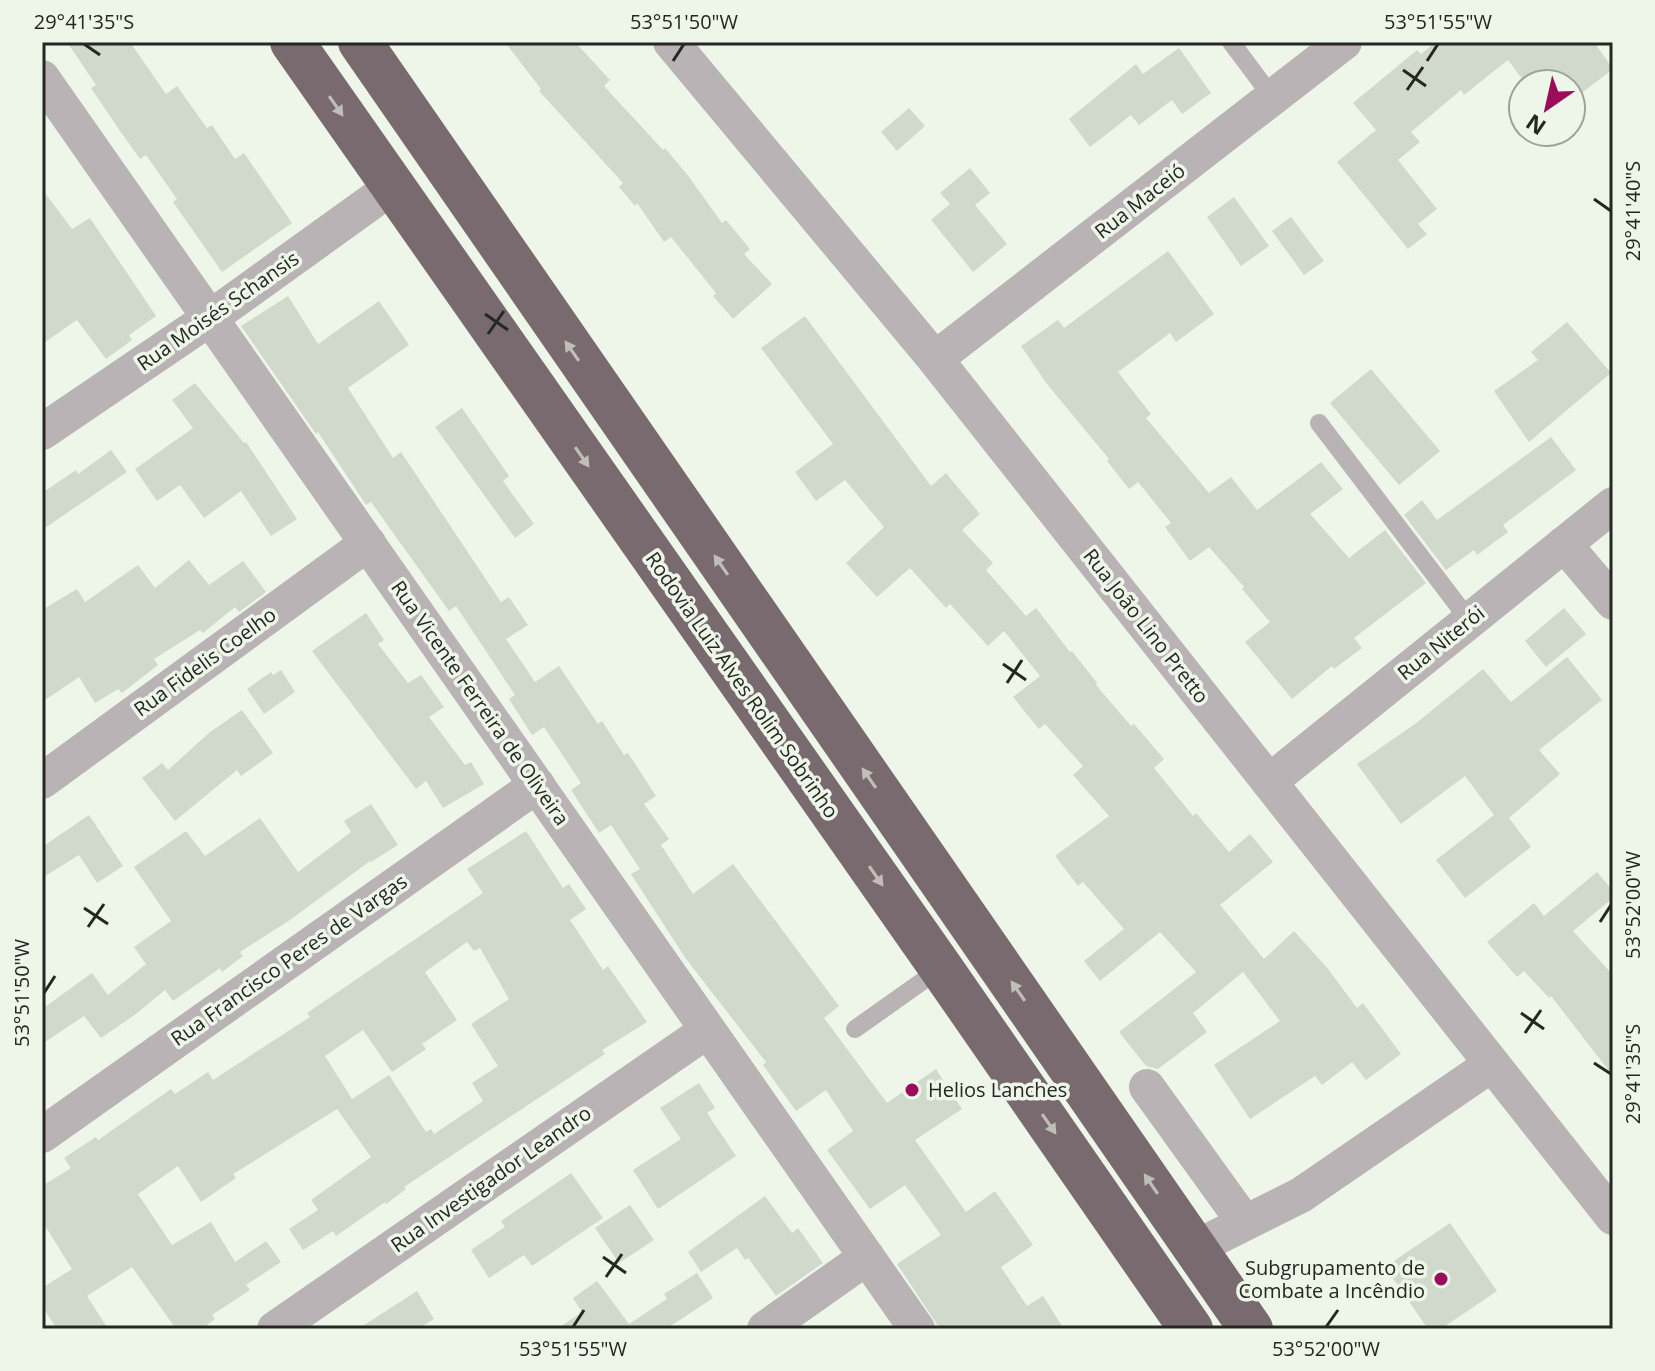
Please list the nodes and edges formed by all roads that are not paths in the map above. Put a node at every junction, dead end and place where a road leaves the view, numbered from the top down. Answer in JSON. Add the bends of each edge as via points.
{"nodes":[{"id":1,"x":292,"y":42,"type":"edge"},
{"id":2,"x":360,"y":42,"type":"edge"},
{"id":3,"x":671,"y":42,"type":"edge"},
{"id":4,"x":1231,"y":42,"type":"edge"},
{"id":5,"x":1344,"y":42,"type":"edge"},
{"id":6,"x":42,"y":78,"type":"edge"},
{"id":7,"x":1273,"y":98,"type":"junction"},
{"id":8,"x":392,"y":187,"type":"junction"},
{"id":9,"x":210,"y":318,"type":"junction"},
{"id":10,"x":935,"y":359,"type":"junction"},
{"id":11,"x":1319,"y":423,"type":"dead end"},
{"id":12,"x":42,"y":432,"type":"edge"},
{"id":13,"x":1613,"y":505,"type":"edge"},
{"id":14,"x":368,"y":543,"type":"junction"},
{"id":15,"x":1564,"y":544,"type":"junction"},
{"id":16,"x":1613,"y":602,"type":"edge"},
{"id":17,"x":1469,"y":620,"type":"junction"},
{"id":18,"x":42,"y":781,"type":"edge"},
{"id":19,"x":1269,"y":782,"type":"junction"},
{"id":20,"x":537,"y":785,"type":"junction"},
{"id":21,"x":941,"y":968,"type":"junction"},
{"id":22,"x":855,"y":1029,"type":"dead end"},
{"id":23,"x":708,"y":1030,"type":"junction"},
{"id":24,"x":1492,"y":1064,"type":"junction"},
{"id":25,"x":1147,"y":1087,"type":"dead end"},
{"id":26,"x":42,"y":1135,"type":"edge"},
{"id":27,"x":1606,"y":1194,"type":"edge"},
{"id":28,"x":1245,"y":1223,"type":"junction"},
{"id":29,"x":1195,"y":1248,"type":"junction"},
{"id":30,"x":867,"y":1257,"type":"junction"},
{"id":31,"x":275,"y":1329,"type":"edge"},
{"id":32,"x":765,"y":1329,"type":"edge"},
{"id":33,"x":917,"y":1329,"type":"edge"},
{"id":34,"x":1191,"y":1329,"type":"edge"},
{"id":35,"x":1251,"y":1329,"type":"edge"}],
"edges":[{"from":1,"to":8,"type":"highway","name":"Rodovia Luiz Alves Rolim Sobrinho","one_way":true},
{"from":29,"to":2,"type":"highway","one_way":true},
{"from":3,"to":10,"type":"street","name":"Rua João Lino Pretto"},
{"from":4,"to":7,"type":"lane"},
{"from":5,"to":7,"type":"street","name":"Rua Maceió"},
{"from":6,"to":9,"type":"street","name":"Rua Vicente Ferreira de Oliveira"},
{"from":7,"to":10,"type":"street","name":"Rua Maceió"},
{"from":8,"to":9,"type":"street","name":"Rua Moisés Schansis"},
{"from":8,"to":21,"type":"highway","name":"Rodovia Luiz Alves Rolim Sobrinho","one_way":true},
{"from":9,"to":12,"type":"street","name":"Rua Moisés Schansis"},
{"from":9,"to":14,"type":"street","name":"Rua Vicente Ferreira de Oliveira"},
{"from":10,"to":19,"type":"street","name":"Rua João Lino Pretto"},
{"from":11,"to":17,"type":"lane"},
{"from":13,"to":15,"type":"street","name":"Rua Niterói"},
{"from":14,"to":18,"type":"street","name":"Rua Fidelis Coelho"},
{"from":14,"to":20,"type":"street","name":"Rua Vicente Ferreira de Oliveira"},
{"from":15,"to":16,"type":"street"},
{"from":15,"to":17,"type":"street","name":"Rua Niterói"},
{"from":17,"to":19,"type":"street","name":"Rua Niterói"},
{"from":19,"to":24,"type":"street","name":"Rua João Lino Pretto"},
{"from":20,"to":23,"type":"street","name":"Rua Vicente Ferreira de Oliveira"},
{"from":20,"to":26,"type":"street","name":"Rua Francisco Peres de Vargas"},
{"from":21,"to":22,"type":"lane"},
{"from":21,"to":34,"type":"highway","name":"Rodovia Luiz Alves Rolim Sobrinho","one_way":true},
{"from":23,"to":30,"type":"street","name":"Rua Vicente Ferreira de Oliveira"},
{"from":23,"to":31,"type":"street","name":"Rua Investigador Leandro"},
{"from":24,"to":27,"type":"street","name":"Rua João Lino Pretto"},
{"from":24,"to":28,"type":"street","via":[[1301,1195]]},
{"from":25,"to":28,"type":"street"},
{"from":28,"to":29,"type":"street"},
{"from":29,"to":35,"type":"highway"},
{"from":30,"to":32,"type":"street"},
{"from":30,"to":33,"type":"street","name":"Rua Vicente Ferreira de Oliveira"}]}
